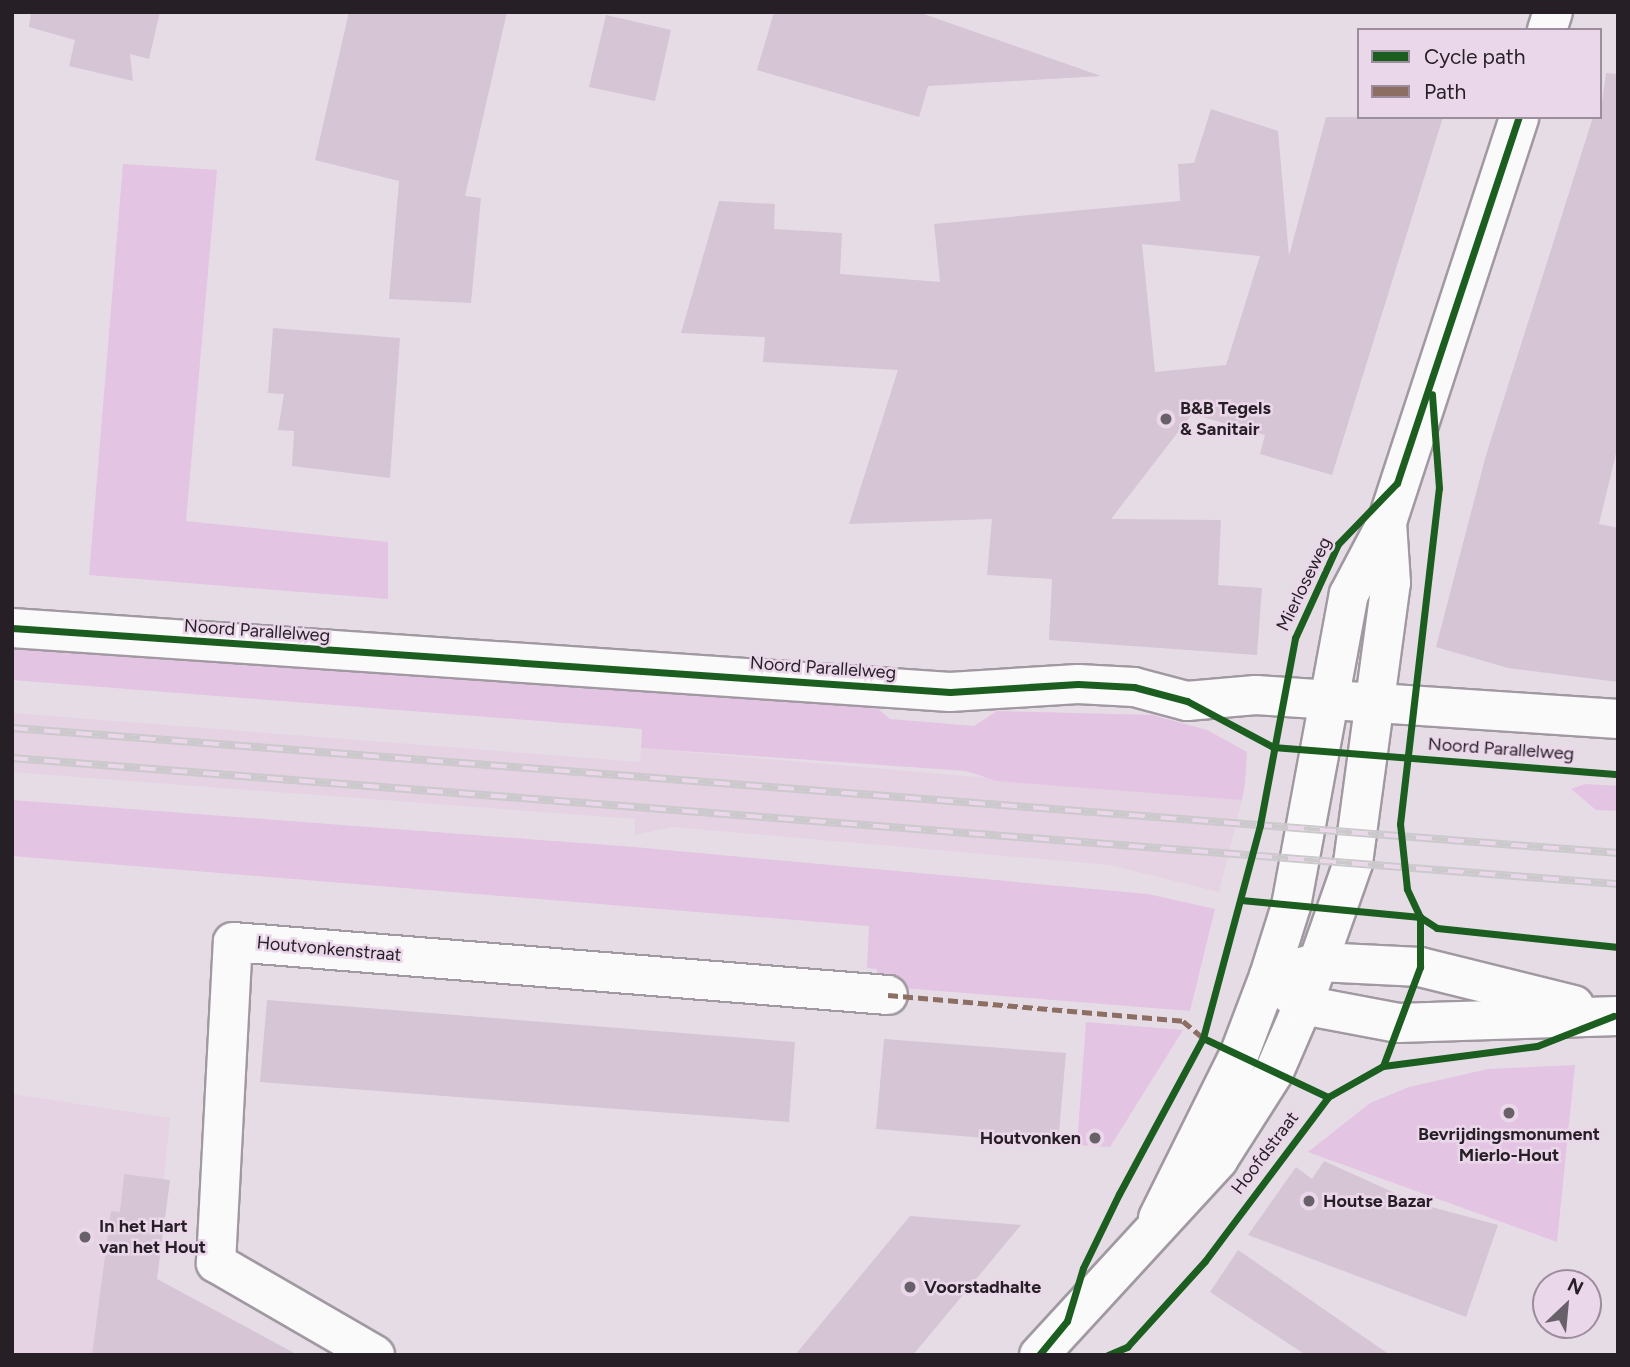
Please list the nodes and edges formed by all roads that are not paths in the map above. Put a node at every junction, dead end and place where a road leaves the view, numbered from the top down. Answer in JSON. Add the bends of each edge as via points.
{"nodes":[{"id":1,"x":1518,"y":119,"type":"edge"},
{"id":2,"x":1387,"y":522,"type":"junction"},
{"id":3,"x":12,"y":628,"type":"edge"},
{"id":4,"x":1331,"y":701,"type":"junction"},
{"id":5,"x":1372,"y":704,"type":"junction"},
{"id":6,"x":1618,"y":719,"type":"edge"},
{"id":7,"x":1319,"y":962,"type":"junction"},
{"id":8,"x":1269,"y":976,"type":"junction"},
{"id":9,"x":888,"y":995,"type":"dead end"},
{"id":10,"x":1303,"y":1005,"type":"junction"},
{"id":11,"x":1615,"y":1016,"type":"edge"},
{"id":12,"x":1158,"y":1218,"type":"junction"},
{"id":13,"x":375,"y":1355,"type":"edge"},
{"id":14,"x":1039,"y":1355,"type":"edge"}],
"edges":[{"from":1,"to":2,"type":"street"},
{"from":2,"to":4,"type":"street","via":[[1349,594]]},
{"from":2,"to":5,"type":"street","via":[[1391,583]]},
{"from":3,"to":4,"type":"street","name":"Noord Parallelweg","via":[[950,692],[1078,684],[1134,687],[1187,701],[1256,695]]},
{"from":4,"to":5,"type":"street","name":"Noord Parallelweg"},
{"from":4,"to":8,"type":"street","via":[[1291,906]]},
{"from":5,"to":6,"type":"street","name":"Noord Parallelweg"},
{"from":5,"to":7,"type":"street","via":[[1353,863]]},
{"from":7,"to":8,"type":"street"},
{"from":7,"to":10,"type":"street"},
{"from":7,"to":11,"type":"street","via":[[1444,971]]},
{"from":8,"to":10,"type":"street"},
{"from":8,"to":12,"type":"street","name":"Hoofdstraat","via":[[1239,1055]]},
{"from":9,"to":13,"type":"street","name":"Houtvonkenstraat","via":[[233,942],[216,1263]]},
{"from":10,"to":11,"type":"street","via":[[1398,1023]]},
{"from":10,"to":12,"type":"street","name":"Hoofdstraat","via":[[1274,1072],[1225,1149]]},
{"from":12,"to":14,"type":"street","name":"Hoofdstraat"}]}
